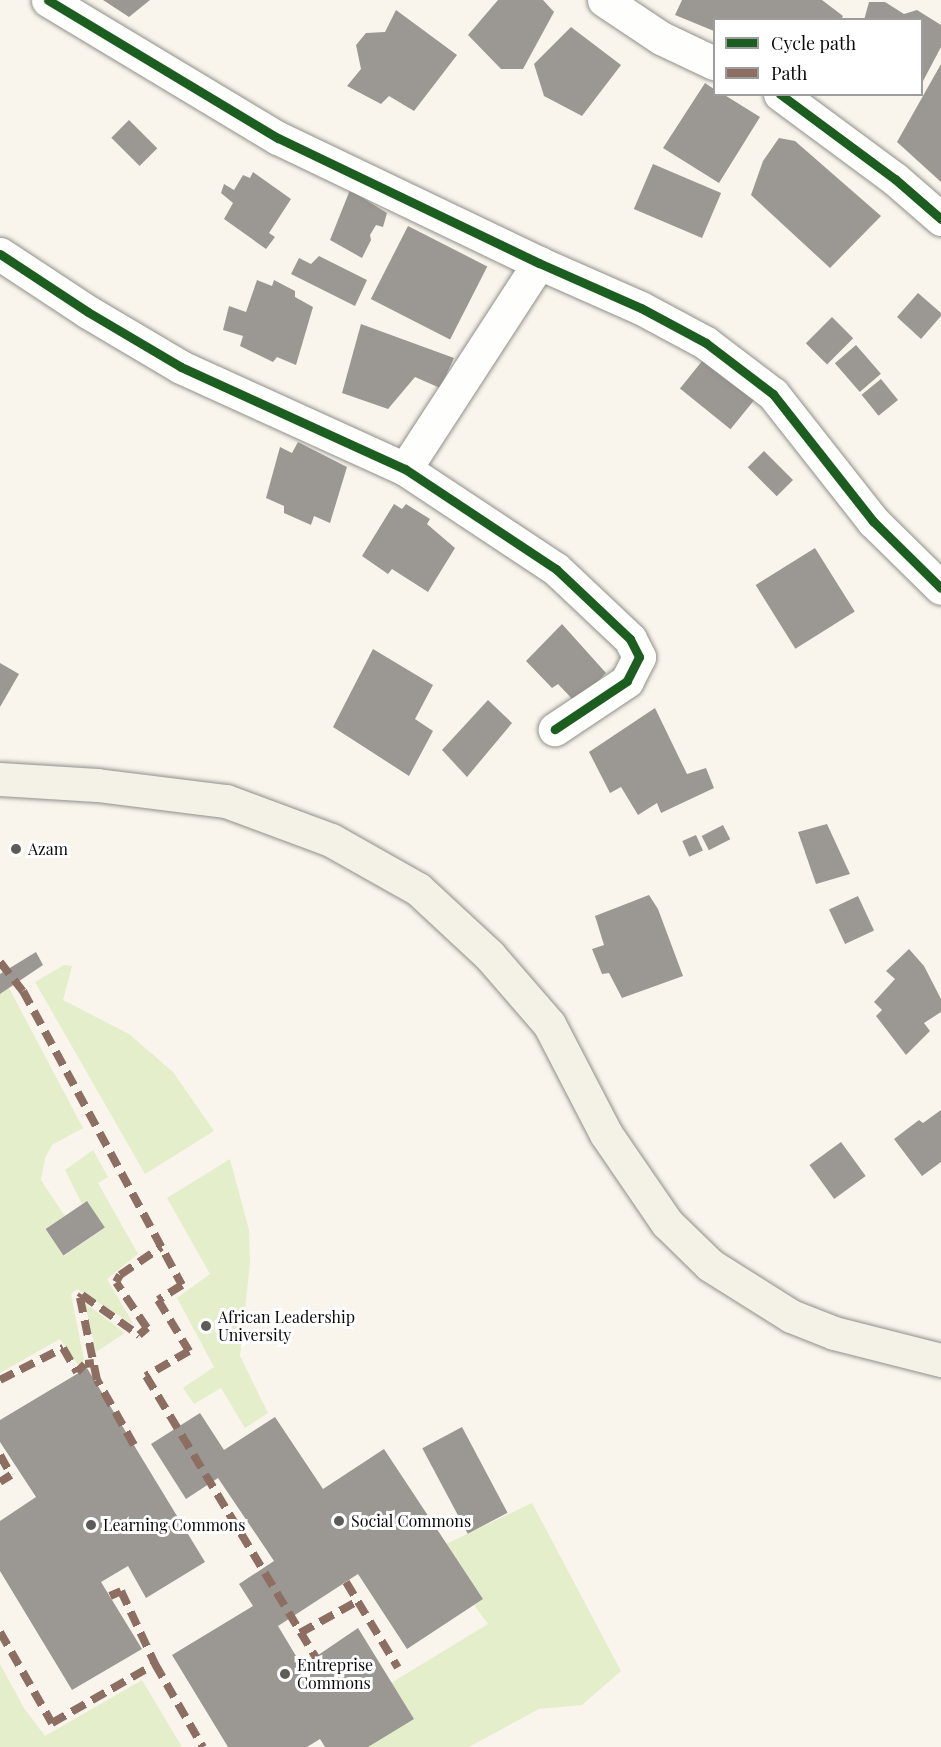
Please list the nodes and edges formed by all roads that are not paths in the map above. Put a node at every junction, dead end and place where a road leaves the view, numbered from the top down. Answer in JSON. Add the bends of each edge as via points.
{"nodes":[{"id":1,"x":48,"y":0,"type":"edge"},
{"id":2,"x":604,"y":0,"type":"edge"},
{"id":3,"x":713,"y":63,"type":"edge"},
{"id":4,"x":783,"y":96,"type":"edge"},
{"id":5,"x":941,"y":219,"type":"edge"},
{"id":6,"x":0,"y":254,"type":"edge"},
{"id":7,"x":539,"y":263,"type":"junction"},
{"id":8,"x":405,"y":469,"type":"junction"},
{"id":9,"x":941,"y":588,"type":"edge"},
{"id":10,"x":555,"y":729,"type":"dead end"},
{"id":11,"x":0,"y":779,"type":"edge"},
{"id":12,"x":941,"y":1360,"type":"edge"}],
"edges":[{"from":1,"to":7,"type":"street","via":[[278,138]]},
{"from":2,"to":3,"type":"street","via":[[661,38]]},
{"from":4,"to":5,"type":"street","via":[[895,179]]},
{"from":6,"to":8,"type":"street","via":[[181,368]]},
{"from":7,"to":8,"type":"street"},
{"from":7,"to":9,"type":"street","via":[[706,343],[773,394],[873,521]]},
{"from":8,"to":10,"type":"street","via":[[556,569],[630,639],[639,657],[627,681]]},
{"from":11,"to":12,"type":"main road","via":[[97,785],[226,801],[331,840],[418,889],[490,956],[549,1024],[606,1134],[667,1223],[710,1265],[791,1316],[834,1333]]}]}
